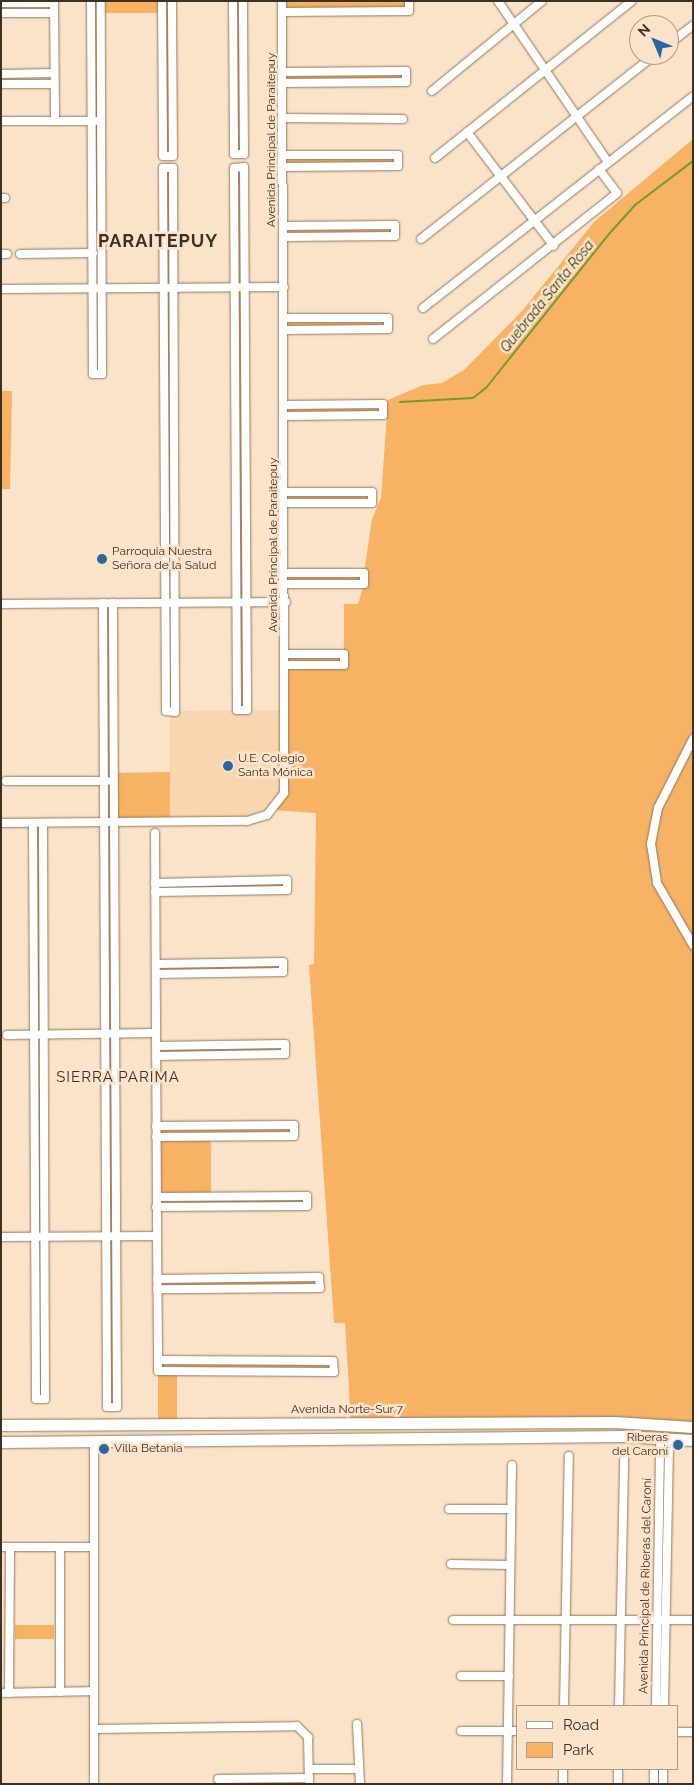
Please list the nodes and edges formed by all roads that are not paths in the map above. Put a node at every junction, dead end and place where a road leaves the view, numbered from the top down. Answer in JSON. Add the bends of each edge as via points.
{"nodes":[{"id":1,"x":91,"y":1,"type":"edge"},
{"id":2,"x":101,"y":1,"type":"edge"},
{"id":3,"x":162,"y":1,"type":"edge"},
{"id":4,"x":172,"y":1,"type":"edge"},
{"id":5,"x":233,"y":1,"type":"edge"},
{"id":6,"x":243,"y":1,"type":"edge"},
{"id":7,"x":282,"y":1,"type":"edge"},
{"id":8,"x":409,"y":1,"type":"edge"},
{"id":9,"x":498,"y":1,"type":"edge"},
{"id":10,"x":542,"y":1,"type":"edge"},
{"id":11,"x":632,"y":1,"type":"edge"},
{"id":12,"x":54,"y":2,"type":"edge"},
{"id":13,"x":1,"y":3,"type":"edge"},
{"id":14,"x":282,"y":12,"type":"junction"},
{"id":15,"x":1,"y":13,"type":"edge"},
{"id":16,"x":54,"y":13,"type":"junction"},
{"id":17,"x":513,"y":24,"type":"junction"},
{"id":18,"x":693,"y":25,"type":"edge"},
{"id":19,"x":679,"y":36,"type":"edge"},
{"id":20,"x":641,"y":65,"type":"edge"},
{"id":21,"x":545,"y":70,"type":"junction"},
{"id":22,"x":283,"y":72,"type":"junction"},
{"id":23,"x":54,"y":73,"type":"junction"},
{"id":24,"x":1,"y":74,"type":"edge"},
{"id":25,"x":283,"y":83,"type":"junction"},
{"id":26,"x":1,"y":84,"type":"edge"},
{"id":27,"x":54,"y":84,"type":"junction"},
{"id":28,"x":432,"y":90,"type":"dead end"},
{"id":29,"x":693,"y":96,"type":"edge"},
{"id":30,"x":576,"y":117,"type":"junction"},
{"id":31,"x":283,"y":118,"type":"junction"},
{"id":32,"x":403,"y":119,"type":"dead end"},
{"id":33,"x":1,"y":121,"type":"edge"},
{"id":34,"x":55,"y":121,"type":"junction"},
{"id":35,"x":92,"y":121,"type":"junction"},
{"id":36,"x":101,"y":121,"type":"junction"},
{"id":37,"x":467,"y":132,"type":"junction"},
{"id":38,"x":284,"y":155,"type":"junction"},
{"id":39,"x":435,"y":158,"type":"dead end"},
{"id":40,"x":608,"y":162,"type":"junction"},
{"id":41,"x":284,"y":167,"type":"junction"},
{"id":42,"x":600,"y":169,"type":"junction"},
{"id":43,"x":500,"y":177,"type":"junction"},
{"id":44,"x":535,"y":220,"type":"junction"},
{"id":45,"x":284,"y":226,"type":"junction"},
{"id":46,"x":284,"y":237,"type":"junction"},
{"id":47,"x":421,"y":239,"type":"dead end"},
{"id":48,"x":554,"y":246,"type":"junction"},
{"id":49,"x":92,"y":253,"type":"junction"},
{"id":50,"x":20,"y":254,"type":"dead end"},
{"id":51,"x":234,"y":287,"type":"junction"},
{"id":52,"x":244,"y":287,"type":"junction"},
{"id":53,"x":284,"y":287,"type":"junction"},
{"id":54,"x":93,"y":288,"type":"junction"},
{"id":55,"x":101,"y":288,"type":"junction"},
{"id":56,"x":164,"y":288,"type":"junction"},
{"id":57,"x":173,"y":288,"type":"junction"},
{"id":58,"x":1,"y":289,"type":"edge"},
{"id":59,"x":423,"y":308,"type":"dead end"},
{"id":60,"x":284,"y":318,"type":"junction"},
{"id":61,"x":284,"y":330,"type":"junction"},
{"id":62,"x":433,"y":340,"type":"dead end"},
{"id":63,"x":285,"y":405,"type":"junction"},
{"id":64,"x":245,"y":416,"type":"junction"},
{"id":65,"x":285,"y":416,"type":"junction"},
{"id":66,"x":235,"y":417,"type":"junction"},
{"id":67,"x":164,"y":418,"type":"junction"},
{"id":68,"x":174,"y":418,"type":"junction"},
{"id":69,"x":285,"y":492,"type":"junction"},
{"id":70,"x":285,"y":503,"type":"junction"},
{"id":71,"x":286,"y":573,"type":"junction"},
{"id":72,"x":286,"y":584,"type":"junction"},
{"id":73,"x":236,"y":602,"type":"junction"},
{"id":74,"x":246,"y":602,"type":"junction"},
{"id":75,"x":286,"y":602,"type":"junction"},
{"id":76,"x":113,"y":603,"type":"junction"},
{"id":77,"x":165,"y":603,"type":"junction"},
{"id":78,"x":174,"y":603,"type":"junction"},
{"id":79,"x":1,"y":604,"type":"edge"},
{"id":80,"x":102,"y":604,"type":"junction"},
{"id":81,"x":286,"y":654,"type":"junction"},
{"id":82,"x":286,"y":665,"type":"junction"},
{"id":83,"x":113,"y":711,"type":"junction"},
{"id":84,"x":103,"y":712,"type":"junction"},
{"id":85,"x":693,"y":738,"type":"edge"},
{"id":86,"x":6,"y":781,"type":"dead end"},
{"id":87,"x":104,"y":781,"type":"junction"},
{"id":88,"x":114,"y":781,"type":"junction"},
{"id":89,"x":43,"y":822,"type":"junction"},
{"id":90,"x":104,"y":822,"type":"junction"},
{"id":91,"x":114,"y":822,"type":"junction"},
{"id":92,"x":1,"y":823,"type":"edge"},
{"id":93,"x":33,"y":823,"type":"junction"},
{"id":94,"x":155,"y":833,"type":"dead end"},
{"id":95,"x":155,"y":883,"type":"junction"},
{"id":96,"x":155,"y":892,"type":"junction"},
{"id":97,"x":43,"y":924,"type":"junction"},
{"id":98,"x":34,"y":925,"type":"junction"},
{"id":99,"x":114,"y":928,"type":"junction"},
{"id":100,"x":105,"y":929,"type":"junction"},
{"id":101,"x":693,"y":945,"type":"edge"},
{"id":102,"x":156,"y":964,"type":"junction"},
{"id":103,"x":156,"y":974,"type":"junction"},
{"id":104,"x":105,"y":1033,"type":"junction"},
{"id":105,"x":115,"y":1033,"type":"junction"},
{"id":106,"x":156,"y":1033,"type":"junction"},
{"id":107,"x":34,"y":1034,"type":"junction"},
{"id":108,"x":44,"y":1034,"type":"junction"},
{"id":109,"x":7,"y":1035,"type":"dead end"},
{"id":110,"x":156,"y":1046,"type":"junction"},
{"id":111,"x":156,"y":1056,"type":"junction"},
{"id":112,"x":156,"y":1126,"type":"junction"},
{"id":113,"x":106,"y":1130,"type":"junction"},
{"id":114,"x":115,"y":1130,"type":"junction"},
{"id":115,"x":35,"y":1133,"type":"junction"},
{"id":116,"x":44,"y":1133,"type":"junction"},
{"id":117,"x":156,"y":1137,"type":"junction"},
{"id":118,"x":156,"y":1197,"type":"junction"},
{"id":119,"x":156,"y":1207,"type":"junction"},
{"id":120,"x":1,"y":1236,"type":"edge"},
{"id":121,"x":45,"y":1236,"type":"junction"},
{"id":122,"x":106,"y":1236,"type":"junction"},
{"id":123,"x":157,"y":1236,"type":"junction"},
{"id":124,"x":35,"y":1237,"type":"junction"},
{"id":125,"x":116,"y":1237,"type":"junction"},
{"id":126,"x":157,"y":1279,"type":"junction"},
{"id":127,"x":157,"y":1289,"type":"junction"},
{"id":128,"x":158,"y":1360,"type":"junction"},
{"id":129,"x":1,"y":1425,"type":"edge"},
{"id":130,"x":693,"y":1427,"type":"edge"},
{"id":131,"x":664,"y":1437,"type":"junction"},
{"id":132,"x":693,"y":1440,"type":"edge"},
{"id":133,"x":1,"y":1442,"type":"edge"},
{"id":134,"x":94,"y":1442,"type":"junction"},
{"id":135,"x":568,"y":1456,"type":"dead end"},
{"id":136,"x":624,"y":1459,"type":"dead end"},
{"id":137,"x":512,"y":1465,"type":"dead end"},
{"id":138,"x":449,"y":1509,"type":"dead end"},
{"id":139,"x":511,"y":1509,"type":"junction"},
{"id":140,"x":5,"y":1547,"type":"edge"},
{"id":141,"x":60,"y":1547,"type":"junction"},
{"id":142,"x":94,"y":1547,"type":"junction"},
{"id":143,"x":451,"y":1564,"type":"dead end"},
{"id":144,"x":510,"y":1565,"type":"junction"},
{"id":145,"x":453,"y":1620,"type":"dead end"},
{"id":146,"x":510,"y":1620,"type":"junction"},
{"id":147,"x":565,"y":1620,"type":"junction"},
{"id":148,"x":621,"y":1620,"type":"junction"},
{"id":149,"x":661,"y":1620,"type":"junction"},
{"id":150,"x":693,"y":1620,"type":"edge"},
{"id":151,"x":461,"y":1676,"type":"dead end"},
{"id":152,"x":509,"y":1676,"type":"junction"},
{"id":153,"x":60,"y":1692,"type":"junction"},
{"id":154,"x":94,"y":1692,"type":"junction"},
{"id":155,"x":5,"y":1693,"type":"edge"},
{"id":156,"x":564,"y":1705,"type":"edge"},
{"id":157,"x":619,"y":1705,"type":"edge"},
{"id":158,"x":656,"y":1705,"type":"edge"},
{"id":159,"x":664,"y":1705,"type":"edge"},
{"id":160,"x":357,"y":1724,"type":"dead end"},
{"id":161,"x":94,"y":1729,"type":"junction"},
{"id":162,"x":462,"y":1731,"type":"dead end"},
{"id":163,"x":508,"y":1731,"type":"junction"},
{"id":164,"x":516,"y":1731,"type":"edge"},
{"id":165,"x":679,"y":1732,"type":"edge"},
{"id":166,"x":693,"y":1732,"type":"edge"},
{"id":167,"x":309,"y":1769,"type":"junction"},
{"id":168,"x":359,"y":1769,"type":"junction"},
{"id":169,"x":563,"y":1770,"type":"edge"},
{"id":170,"x":618,"y":1770,"type":"edge"},
{"id":171,"x":654,"y":1770,"type":"edge"},
{"id":172,"x":663,"y":1770,"type":"edge"},
{"id":173,"x":218,"y":1779,"type":"dead end"},
{"id":174,"x":309,"y":1781,"type":"edge"},
{"id":175,"x":94,"y":1784,"type":"edge"},
{"id":176,"x":360,"y":1784,"type":"edge"},
{"id":177,"x":507,"y":1784,"type":"edge"},
{"id":178,"x":563,"y":1784,"type":"edge"},
{"id":179,"x":618,"y":1784,"type":"edge"},
{"id":180,"x":654,"y":1784,"type":"edge"},
{"id":181,"x":663,"y":1784,"type":"edge"}],
"edges":[{"from":1,"to":35,"type":"street"},
{"from":2,"to":36,"type":"street"},
{"from":3,"to":4,"type":"street","via":[[163,156],[173,156]]},
{"from":5,"to":6,"type":"street","via":[[234,154],[244,154]]},
{"from":7,"to":14,"type":"street","name":"Avenida Principal de Paraitepuy"},
{"from":8,"to":14,"type":"street","via":[[409,11]]},
{"from":9,"to":17,"type":"street"},
{"from":10,"to":17,"type":"street"},
{"from":11,"to":21,"type":"street"},
{"from":12,"to":13,"type":"street"},
{"from":12,"to":16,"type":"street"},
{"from":14,"to":22,"type":"street","name":"Avenida Principal de Paraitepuy"},
{"from":15,"to":16,"type":"street"},
{"from":16,"to":23,"type":"street"},
{"from":17,"to":21,"type":"street"},
{"from":17,"to":28,"type":"street"},
{"from":18,"to":19,"type":"street"},
{"from":20,"to":30,"type":"street"},
{"from":21,"to":30,"type":"street"},
{"from":21,"to":37,"type":"street"},
{"from":22,"to":25,"type":"street","name":"Avenida Principal de Paraitepuy"},
{"from":22,"to":25,"type":"street","via":[[406,71],[406,82]]},
{"from":23,"to":24,"type":"street"},
{"from":23,"to":27,"type":"street"},
{"from":25,"to":31,"type":"street","name":"Avenida Principal de Paraitepuy"},
{"from":26,"to":27,"type":"street"},
{"from":27,"to":34,"type":"street"},
{"from":29,"to":40,"type":"street"},
{"from":30,"to":40,"type":"street"},
{"from":30,"to":43,"type":"street"},
{"from":31,"to":32,"type":"street"},
{"from":31,"to":38,"type":"street","name":"Avenida Principal de Paraitepuy"},
{"from":33,"to":34,"type":"street"},
{"from":34,"to":35,"type":"street"},
{"from":35,"to":36,"type":"street"},
{"from":35,"to":49,"type":"street"},
{"from":36,"to":55,"type":"street"},
{"from":37,"to":39,"type":"street"},
{"from":37,"to":43,"type":"street"},
{"from":38,"to":41,"type":"street","name":"Avenida Principal de Paraitepuy"},
{"from":38,"to":41,"type":"street","via":[[398,155],[398,166]]},
{"from":40,"to":42,"type":"street"},
{"from":41,"to":45,"type":"street","name":"Avenida Principal de Paraitepuy"},
{"from":42,"to":44,"type":"street"},
{"from":42,"to":48,"type":"street","via":[[617,193]]},
{"from":43,"to":44,"type":"street"},
{"from":43,"to":47,"type":"street"},
{"from":44,"to":48,"type":"street"},
{"from":44,"to":59,"type":"street"},
{"from":45,"to":46,"type":"street","name":"Avenida Principal de Paraitepuy"},
{"from":45,"to":46,"type":"street","via":[[395,225],[395,236]]},
{"from":46,"to":53,"type":"street","name":"Avenida Principal de Paraitepuy"},
{"from":48,"to":62,"type":"street"},
{"from":49,"to":50,"type":"street"},
{"from":49,"to":54,"type":"street"},
{"from":51,"to":52,"type":"street"},
{"from":51,"to":52,"type":"street","via":[[234,168],[244,167]]},
{"from":51,"to":57,"type":"street"},
{"from":51,"to":66,"type":"street"},
{"from":52,"to":53,"type":"street"},
{"from":52,"to":64,"type":"street"},
{"from":53,"to":60,"type":"street","name":"Avenida Principal de Paraitepuy"},
{"from":54,"to":55,"type":"street"},
{"from":54,"to":55,"type":"street","via":[[93,374],[102,374]]},
{"from":54,"to":58,"type":"street"},
{"from":55,"to":56,"type":"street"},
{"from":56,"to":57,"type":"street"},
{"from":56,"to":57,"type":"street","via":[[163,168],[173,168]]},
{"from":56,"to":67,"type":"street"},
{"from":57,"to":68,"type":"street"},
{"from":60,"to":61,"type":"street","name":"Avenida Principal de Paraitepuy"},
{"from":60,"to":61,"type":"street","via":[[388,318],[388,329]]},
{"from":61,"to":63,"type":"street","name":"Avenida Principal de Paraitepuy"},
{"from":63,"to":65,"type":"street","name":"Avenida Principal de Paraitepuy"},
{"from":63,"to":65,"type":"street","via":[[383,404],[383,415]]},
{"from":64,"to":66,"type":"street"},
{"from":64,"to":74,"type":"street"},
{"from":65,"to":69,"type":"street","name":"Avenida Principal de Paraitepuy"},
{"from":66,"to":73,"type":"street"},
{"from":67,"to":68,"type":"street"},
{"from":67,"to":77,"type":"street"},
{"from":68,"to":78,"type":"street"},
{"from":69,"to":70,"type":"street","name":"Avenida Principal de Paraitepuy"},
{"from":69,"to":70,"type":"street","via":[[372,492],[372,503]]},
{"from":70,"to":71,"type":"street","name":"Avenida Principal de Paraitepuy"},
{"from":71,"to":72,"type":"street","name":"Avenida Principal de Paraitepuy"},
{"from":71,"to":72,"type":"street","via":[[364,573],[364,584]]},
{"from":72,"to":75,"type":"street","name":"Avenida Principal de Paraitepuy"},
{"from":73,"to":74,"type":"street"},
{"from":73,"to":74,"type":"street","via":[[236,710],[247,710]]},
{"from":73,"to":78,"type":"street"},
{"from":74,"to":75,"type":"street"},
{"from":75,"to":81,"type":"street","name":"Avenida Principal de Paraitepuy"},
{"from":76,"to":77,"type":"street"},
{"from":76,"to":80,"type":"street"},
{"from":76,"to":83,"type":"street"},
{"from":77,"to":78,"type":"street"},
{"from":77,"to":78,"type":"street","via":[[166,711],[175,712]]},
{"from":79,"to":80,"type":"street"},
{"from":80,"to":84,"type":"street"},
{"from":81,"to":82,"type":"street","name":"Avenida Principal de Paraitepuy"},
{"from":81,"to":82,"type":"street","via":[[344,654],[344,665]]},
{"from":82,"to":91,"type":"street","name":"Avenida Principal de Paraitepuy","via":[[287,780],[273,810],[247,821]]},
{"from":83,"to":84,"type":"street"},
{"from":83,"to":88,"type":"street"},
{"from":84,"to":87,"type":"street"},
{"from":85,"to":101,"type":"street","via":[[658,808],[651,844],[657,883]]},
{"from":86,"to":87,"type":"street"},
{"from":87,"to":88,"type":"street"},
{"from":87,"to":90,"type":"street"},
{"from":88,"to":91,"type":"street"},
{"from":89,"to":90,"type":"street","name":"Avenida Principal de Paraitepuy"},
{"from":89,"to":93,"type":"street","name":"Avenida Principal de Paraitepuy"},
{"from":89,"to":97,"type":"street"},
{"from":90,"to":91,"type":"street","name":"Avenida Principal de Paraitepuy"},
{"from":90,"to":100,"type":"street"},
{"from":91,"to":99,"type":"street"},
{"from":92,"to":93,"type":"street","name":"Avenida Principal de Paraitepuy"},
{"from":93,"to":98,"type":"street"},
{"from":94,"to":95,"type":"street"},
{"from":95,"to":96,"type":"street"},
{"from":95,"to":96,"type":"street","via":[[287,880],[287,890]]},
{"from":96,"to":102,"type":"street"},
{"from":97,"to":98,"type":"street"},
{"from":97,"to":108,"type":"street"},
{"from":98,"to":107,"type":"street"},
{"from":99,"to":100,"type":"street"},
{"from":99,"to":105,"type":"street"},
{"from":100,"to":104,"type":"street"},
{"from":102,"to":103,"type":"street"},
{"from":102,"to":103,"type":"street","via":[[283,962],[283,972]]},
{"from":103,"to":106,"type":"street"},
{"from":104,"to":105,"type":"street"},
{"from":104,"to":108,"type":"street"},
{"from":104,"to":113,"type":"street"},
{"from":105,"to":106,"type":"street"},
{"from":105,"to":114,"type":"street"},
{"from":106,"to":110,"type":"street"},
{"from":107,"to":108,"type":"street"},
{"from":107,"to":109,"type":"street"},
{"from":107,"to":115,"type":"street"},
{"from":108,"to":116,"type":"street"},
{"from":110,"to":111,"type":"street"},
{"from":110,"to":111,"type":"street","via":[[285,1044],[285,1054]]},
{"from":111,"to":112,"type":"street"},
{"from":112,"to":117,"type":"street"},
{"from":112,"to":117,"type":"street","via":[[294,1125],[294,1136]]},
{"from":113,"to":114,"type":"street"},
{"from":113,"to":122,"type":"street"},
{"from":114,"to":125,"type":"street"},
{"from":115,"to":116,"type":"street"},
{"from":115,"to":124,"type":"street"},
{"from":116,"to":121,"type":"street"},
{"from":117,"to":118,"type":"street"},
{"from":118,"to":119,"type":"street"},
{"from":118,"to":119,"type":"street","via":[[307,1196],[307,1206]]},
{"from":119,"to":123,"type":"street"},
{"from":120,"to":124,"type":"street"},
{"from":121,"to":122,"type":"street"},
{"from":121,"to":124,"type":"street"},
{"from":121,"to":124,"type":"street","via":[[46,1399],[36,1399]]},
{"from":122,"to":125,"type":"street"},
{"from":122,"to":125,"type":"street","via":[[107,1408],[116,1407]]},
{"from":123,"to":125,"type":"street"},
{"from":123,"to":126,"type":"street"},
{"from":126,"to":127,"type":"street"},
{"from":126,"to":127,"type":"street","via":[[319,1278],[320,1288]]},
{"from":127,"to":128,"type":"street"},
{"from":128,"to":128,"type":"street","via":[[158,1371],[334,1372],[333,1361]]},
{"from":129,"to":130,"type":"main road","name":"Avenida Norte-Sur 7","via":[[641,1422]]},
{"from":131,"to":132,"type":"main road"},
{"from":131,"to":134,"type":"main road"},
{"from":131,"to":149,"type":"street","name":"Avenida Principal de Riberas del Caroní"},
{"from":133,"to":134,"type":"main road"},
{"from":134,"to":142,"type":"street"},
{"from":135,"to":147,"type":"street"},
{"from":136,"to":148,"type":"street"},
{"from":137,"to":139,"type":"street"},
{"from":138,"to":139,"type":"street"},
{"from":139,"to":144,"type":"street"},
{"from":140,"to":141,"type":"street"},
{"from":140,"to":155,"type":"street"},
{"from":141,"to":142,"type":"street"},
{"from":141,"to":153,"type":"street"},
{"from":142,"to":154,"type":"street"},
{"from":143,"to":144,"type":"street"},
{"from":144,"to":146,"type":"street"},
{"from":145,"to":146,"type":"street"},
{"from":146,"to":147,"type":"street"},
{"from":146,"to":152,"type":"street"},
{"from":147,"to":148,"type":"street"},
{"from":147,"to":156,"type":"street"},
{"from":148,"to":149,"type":"street"},
{"from":148,"to":157,"type":"street"},
{"from":149,"to":150,"type":"street"},
{"from":149,"to":158,"type":"street","name":"Avenida Principal de Riberas del Caroní"},
{"from":149,"to":159,"type":"street","name":"Avenida Principal de Riberas del Caroní"},
{"from":151,"to":152,"type":"street"},
{"from":152,"to":163,"type":"street"},
{"from":153,"to":154,"type":"street"},
{"from":153,"to":155,"type":"street"},
{"from":154,"to":161,"type":"street"},
{"from":160,"to":168,"type":"street"},
{"from":161,"to":167,"type":"street","via":[[297,1726],[308,1737]]},
{"from":161,"to":175,"type":"street"},
{"from":162,"to":163,"type":"street"},
{"from":163,"to":164,"type":"street"},
{"from":163,"to":177,"type":"street"},
{"from":165,"to":166,"type":"street"},
{"from":167,"to":168,"type":"street"},
{"from":167,"to":174,"type":"street"},
{"from":168,"to":176,"type":"street"},
{"from":169,"to":178,"type":"street"},
{"from":170,"to":179,"type":"street"},
{"from":171,"to":180,"type":"street"},
{"from":172,"to":181,"type":"street"},
{"from":173,"to":174,"type":"street"}]}
